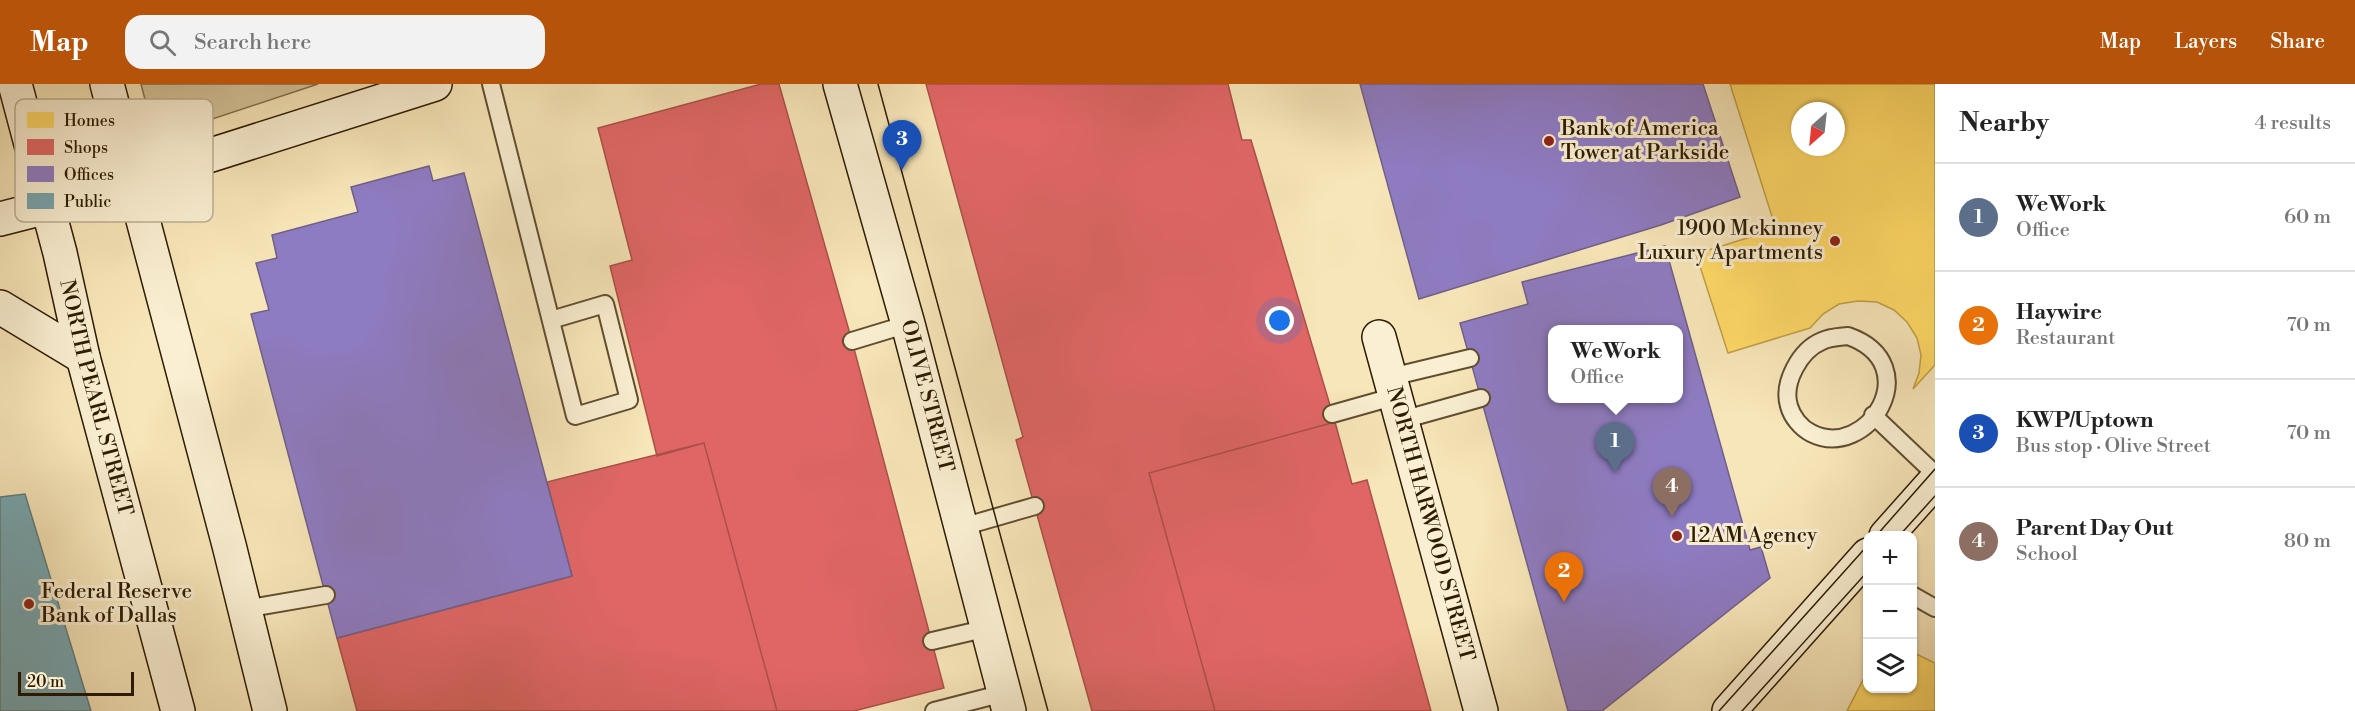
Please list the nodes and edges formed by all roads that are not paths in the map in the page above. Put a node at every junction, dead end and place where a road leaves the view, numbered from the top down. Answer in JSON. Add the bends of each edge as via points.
{"nodes":[{"id":1,"x":15,"y":84,"type":"edge"},
{"id":2,"x":107,"y":84,"type":"edge"},
{"id":3,"x":435,"y":84,"type":"edge"},
{"id":4,"x":491,"y":84,"type":"edge"},
{"id":5,"x":840,"y":84,"type":"edge"},
{"id":6,"x":19,"y":99,"type":"edge"},
{"id":7,"x":111,"y":99,"type":"edge"},
{"id":8,"x":213,"y":154,"type":"edge"},
{"id":9,"x":15,"y":215,"type":"edge"},
{"id":10,"x":0,"y":219,"type":"edge"},
{"id":11,"x":51,"y":222,"type":"edge"},
{"id":12,"x":142,"y":222,"type":"edge"},
{"id":13,"x":0,"y":307,"type":"edge"},
{"id":14,"x":550,"y":320,"type":"junction"},
{"id":15,"x":908,"y":324,"type":"junction"},
{"id":16,"x":1379,"y":337,"type":"dead end"},
{"id":17,"x":852,"y":341,"type":"dead end"},
{"id":18,"x":83,"y":357,"type":"junction"},
{"id":19,"x":1470,"y":358,"type":"dead end"},
{"id":20,"x":1396,"y":398,"type":"junction"},
{"id":21,"x":1481,"y":398,"type":"dead end"},
{"id":22,"x":1332,"y":414,"type":"dead end"},
{"id":23,"x":1873,"y":415,"type":"junction"},
{"id":24,"x":1935,"y":474,"type":"edge"},
{"id":25,"x":1935,"y":481,"type":"edge"},
{"id":26,"x":1035,"y":506,"type":"dead end"},
{"id":27,"x":962,"y":527,"type":"junction"},
{"id":28,"x":1890,"y":531,"type":"edge"},
{"id":29,"x":1863,"y":564,"type":"edge"},
{"id":30,"x":326,"y":595,"type":"dead end"},
{"id":31,"x":1917,"y":598,"type":"edge"},
{"id":32,"x":1935,"y":608,"type":"edge"},
{"id":33,"x":245,"y":609,"type":"junction"},
{"id":34,"x":988,"y":628,"type":"junction"},
{"id":35,"x":932,"y":641,"type":"dead end"},
{"id":36,"x":1007,"y":702,"type":"edge"},
{"id":37,"x":178,"y":711,"type":"edge"},
{"id":38,"x":270,"y":711,"type":"edge"},
{"id":39,"x":934,"y":711,"type":"edge"},
{"id":40,"x":1481,"y":711,"type":"edge"},
{"id":41,"x":1729,"y":711,"type":"edge"}],
"edges":[{"from":1,"to":6,"type":"main road","name":"NORTH PEARL STREET"},
{"from":2,"to":7,"type":"main road"},
{"from":3,"to":8,"type":"main road"},
{"from":4,"to":14,"type":"lane"},
{"from":5,"to":15,"type":"main road","name":"OLIVE STREET"},
{"from":9,"to":10,"type":"main road"},
{"from":11,"to":18,"type":"main road","name":"NORTH PEARL STREET"},
{"from":12,"to":33,"type":"main road"},
{"from":13,"to":18,"type":"main road"},
{"from":14,"to":14,"type":"lane","via":[[575,416],[636,398],[605,304]]},
{"from":15,"to":17,"type":"lane"},
{"from":15,"to":27,"type":"main road","name":"OLIVE STREET"},
{"from":16,"to":20,"type":"main road","name":"NORTH HARWOOD STREET"},
{"from":18,"to":37,"type":"main road","name":"NORTH PEARL STREET"},
{"from":19,"to":20,"type":"lane"},
{"from":20,"to":21,"type":"lane"},
{"from":20,"to":22,"type":"lane"},
{"from":20,"to":40,"type":"main road","name":"NORTH HARWOOD STREET"},
{"from":23,"to":23,"type":"lane","via":[[1887,390],[1887,375],[1874,349],[1848,336],[1820,341],[1808,350],[1791,375],[1787,390],[1795,420],[1820,438],[1836,439],[1851,436]]},
{"from":23,"to":24,"type":"lane"},
{"from":25,"to":28,"type":"main road"},
{"from":26,"to":27,"type":"lane"},
{"from":27,"to":34,"type":"main road","name":"OLIVE STREET"},
{"from":29,"to":41,"type":"main road"},
{"from":30,"to":33,"type":"lane"},
{"from":31,"to":32,"type":"lane"},
{"from":33,"to":38,"type":"main road"},
{"from":34,"to":35,"type":"lane"},
{"from":34,"to":36,"type":"main road","name":"OLIVE STREET"},
{"from":36,"to":39,"type":"lane"}]}
